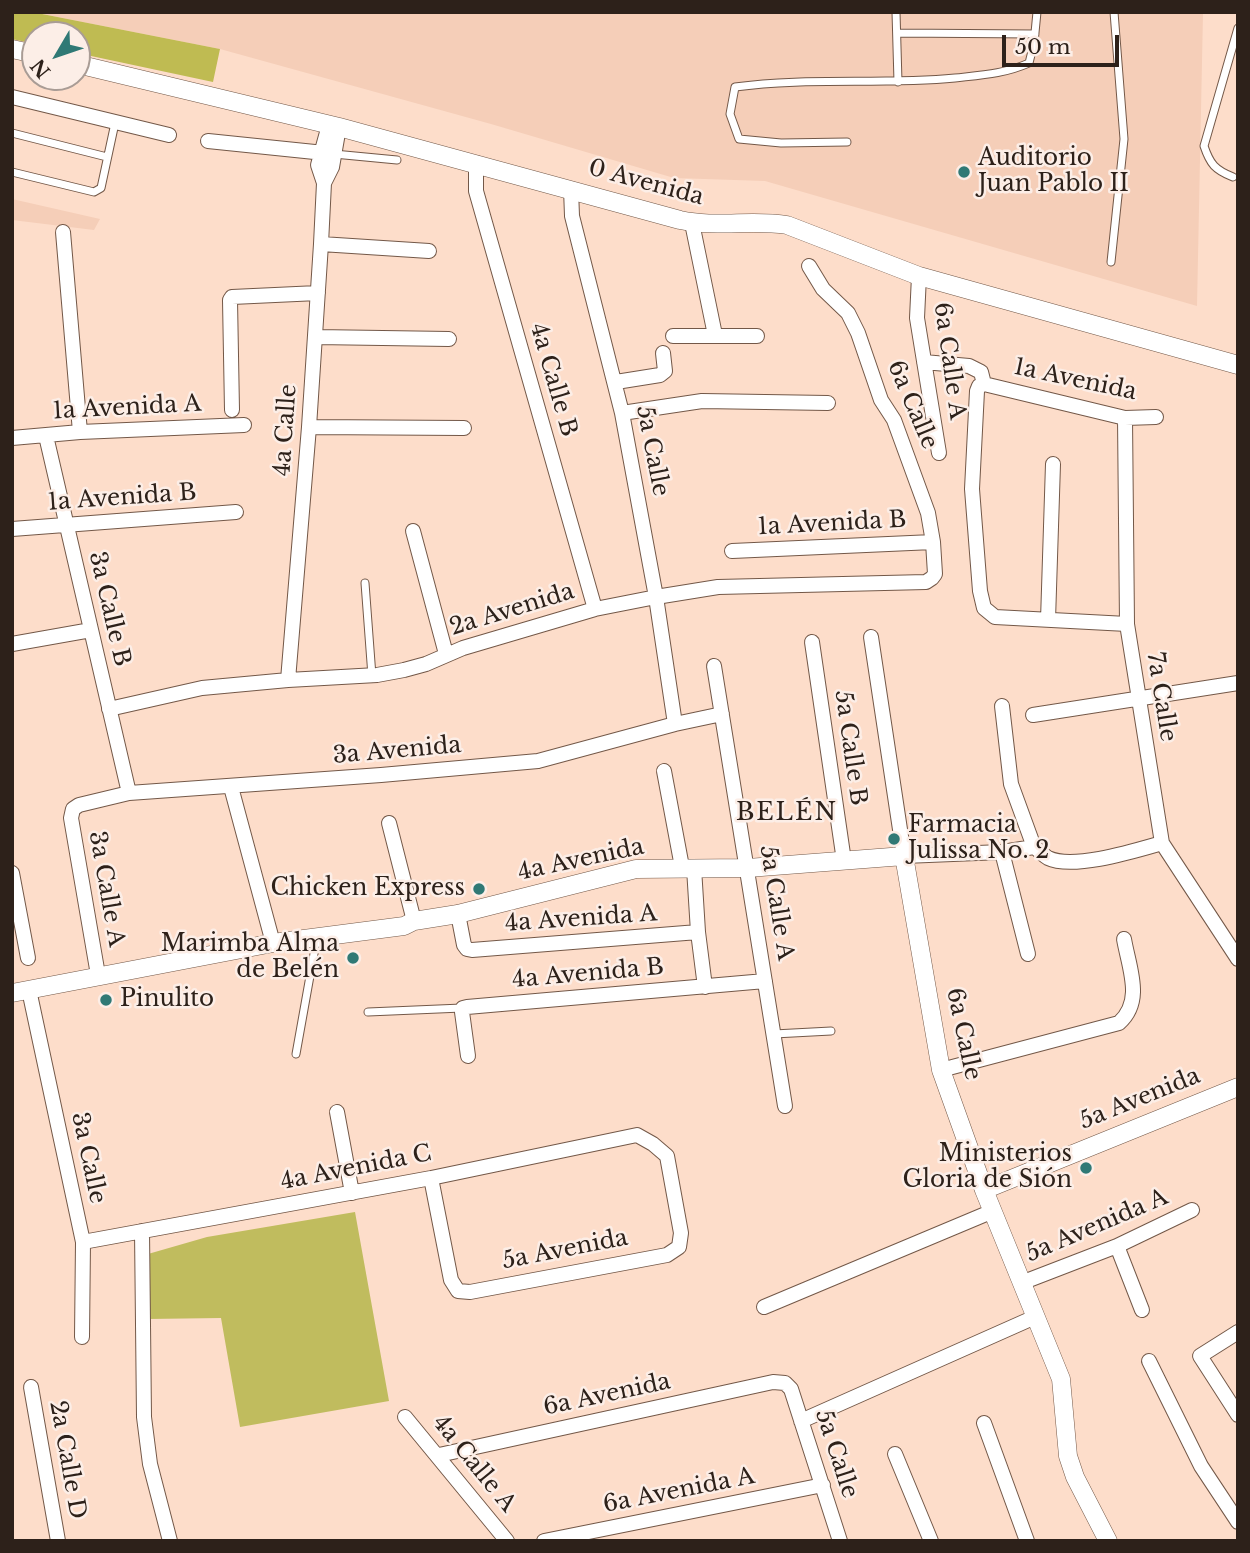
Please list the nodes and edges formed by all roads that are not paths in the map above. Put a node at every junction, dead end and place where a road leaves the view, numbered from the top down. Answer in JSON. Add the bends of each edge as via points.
{"nodes":[{"id":1,"x":895,"y":12,"type":"edge"},
{"id":2,"x":1037,"y":12,"type":"edge"},
{"id":3,"x":1114,"y":12,"type":"edge"},
{"id":4,"x":1238,"y":28,"type":"edge"},
{"id":5,"x":897,"y":33,"type":"junction"},
{"id":6,"x":1035,"y":34,"type":"junction"},
{"id":7,"x":91,"y":67,"type":"edge"},
{"id":8,"x":898,"y":82,"type":"junction"},
{"id":9,"x":12,"y":97,"type":"edge"},
{"id":10,"x":115,"y":123,"type":"junction"},
{"id":11,"x":334,"y":126,"type":"junction"},
{"id":12,"x":12,"y":133,"type":"edge"},
{"id":13,"x":169,"y":135,"type":"dead end"},
{"id":14,"x":208,"y":141,"type":"dead end"},
{"id":15,"x":847,"y":142,"type":"dead end"},
{"id":16,"x":328,"y":153,"type":"junction"},
{"id":17,"x":107,"y":157,"type":"junction"},
{"id":18,"x":397,"y":160,"type":"dead end"},
{"id":19,"x":476,"y":163,"type":"junction"},
{"id":20,"x":12,"y":172,"type":"edge"},
{"id":21,"x":1233,"y":177,"type":"dead end"},
{"id":22,"x":571,"y":189,"type":"junction"},
{"id":23,"x":692,"y":223,"type":"junction"},
{"id":24,"x":63,"y":232,"type":"dead end"},
{"id":25,"x":321,"y":244,"type":"junction"},
{"id":26,"x":429,"y":251,"type":"dead end"},
{"id":27,"x":1111,"y":262,"type":"dead end"},
{"id":28,"x":808,"y":266,"type":"dead end"},
{"id":29,"x":919,"y":276,"type":"junction"},
{"id":30,"x":318,"y":293,"type":"junction"},
{"id":31,"x":715,"y":335,"type":"junction"},
{"id":32,"x":673,"y":336,"type":"dead end"},
{"id":33,"x":757,"y":336,"type":"dead end"},
{"id":34,"x":316,"y":337,"type":"junction"},
{"id":35,"x":449,"y":339,"type":"dead end"},
{"id":36,"x":663,"y":353,"type":"dead end"},
{"id":37,"x":924,"y":362,"type":"junction"},
{"id":38,"x":1238,"y":365,"type":"edge"},
{"id":39,"x":615,"y":382,"type":"junction"},
{"id":40,"x":984,"y":384,"type":"junction"},
{"id":41,"x":828,"y":403,"type":"dead end"},
{"id":42,"x":232,"y":410,"type":"dead end"},
{"id":43,"x":622,"y":413,"type":"junction"},
{"id":44,"x":1156,"y":417,"type":"dead end"},
{"id":45,"x":1125,"y":418,"type":"junction"},
{"id":46,"x":244,"y":425,"type":"dead end"},
{"id":47,"x":309,"y":428,"type":"junction"},
{"id":48,"x":464,"y":428,"type":"dead end"},
{"id":49,"x":80,"y":432,"type":"junction"},
{"id":50,"x":46,"y":436,"type":"junction"},
{"id":51,"x":12,"y":438,"type":"edge"},
{"id":52,"x":939,"y":453,"type":"dead end"},
{"id":53,"x":1053,"y":464,"type":"dead end"},
{"id":54,"x":236,"y":512,"type":"dead end"},
{"id":55,"x":66,"y":525,"type":"junction"},
{"id":56,"x":12,"y":529,"type":"edge"},
{"id":57,"x":413,"y":531,"type":"dead end"},
{"id":58,"x":933,"y":542,"type":"junction"},
{"id":59,"x":732,"y":551,"type":"dead end"},
{"id":60,"x":932,"y":578,"type":"joint"},
{"id":61,"x":365,"y":583,"type":"dead end"},
{"id":62,"x":656,"y":597,"type":"junction"},
{"id":63,"x":595,"y":609,"type":"junction"},
{"id":64,"x":1048,"y":620,"type":"junction"},
{"id":65,"x":1127,"y":624,"type":"junction"},
{"id":66,"x":91,"y":630,"type":"junction"},
{"id":67,"x":871,"y":637,"type":"dead end"},
{"id":68,"x":812,"y":642,"type":"dead end"},
{"id":69,"x":12,"y":643,"type":"edge"},
{"id":70,"x":446,"y":654,"type":"junction"},
{"id":71,"x":714,"y":666,"type":"dead end"},
{"id":72,"x":372,"y":676,"type":"junction"},
{"id":73,"x":288,"y":680,"type":"junction"},
{"id":74,"x":1238,"y":683,"type":"edge"},
{"id":75,"x":1138,"y":700,"type":"junction"},
{"id":76,"x":1002,"y":705,"type":"dead end"},
{"id":77,"x":109,"y":709,"type":"junction"},
{"id":78,"x":722,"y":714,"type":"junction"},
{"id":79,"x":1033,"y":715,"type":"dead end"},
{"id":80,"x":675,"y":724,"type":"junction"},
{"id":81,"x":664,"y":771,"type":"dead end"},
{"id":82,"x":231,"y":786,"type":"junction"},
{"id":83,"x":129,"y":793,"type":"junction"},
{"id":84,"x":73,"y":810,"type":"joint"},
{"id":85,"x":389,"y":823,"type":"dead end"},
{"id":86,"x":1162,"y":843,"type":"junction"},
{"id":87,"x":1034,"y":847,"type":"junction"},
{"id":88,"x":1002,"y":852,"type":"junction"},
{"id":89,"x":904,"y":856,"type":"junction"},
{"id":90,"x":844,"y":861,"type":"junction"},
{"id":91,"x":688,"y":867,"type":"junction"},
{"id":92,"x":748,"y":867,"type":"junction"},
{"id":93,"x":12,"y":873,"type":"edge"},
{"id":94,"x":458,"y":914,"type":"junction"},
{"id":95,"x":414,"y":921,"type":"junction"},
{"id":96,"x":698,"y":932,"type":"junction"},
{"id":97,"x":317,"y":937,"type":"junction"},
{"id":98,"x":1124,"y":939,"type":"dead end"},
{"id":99,"x":273,"y":943,"type":"junction"},
{"id":100,"x":1028,"y":954,"type":"dead end"},
{"id":101,"x":28,"y":958,"type":"dead end"},
{"id":102,"x":1238,"y":959,"type":"edge"},
{"id":103,"x":98,"y":975,"type":"junction"},
{"id":104,"x":765,"y":981,"type":"junction"},
{"id":105,"x":705,"y":987,"type":"junction"},
{"id":106,"x":21,"y":991,"type":"edge"},
{"id":107,"x":463,"y":1008,"type":"junction"},
{"id":108,"x":368,"y":1012,"type":"dead end"},
{"id":109,"x":831,"y":1031,"type":"dead end"},
{"id":110,"x":774,"y":1034,"type":"junction"},
{"id":111,"x":296,"y":1054,"type":"dead end"},
{"id":112,"x":468,"y":1056,"type":"dead end"},
{"id":113,"x":941,"y":1070,"type":"junction"},
{"id":114,"x":1238,"y":1087,"type":"edge"},
{"id":115,"x":785,"y":1106,"type":"dead end"},
{"id":116,"x":337,"y":1112,"type":"dead end"},
{"id":117,"x":431,"y":1178,"type":"junction"},
{"id":118,"x":984,"y":1190,"type":"junction"},
{"id":119,"x":352,"y":1193,"type":"junction"},
{"id":120,"x":1192,"y":1210,"type":"dead end"},
{"id":121,"x":993,"y":1212,"type":"junction"},
{"id":122,"x":142,"y":1231,"type":"junction"},
{"id":123,"x":83,"y":1242,"type":"junction"},
{"id":124,"x":1117,"y":1246,"type":"junction"},
{"id":125,"x":680,"y":1247,"type":"joint"},
{"id":126,"x":1021,"y":1283,"type":"junction"},
{"id":127,"x":764,"y":1307,"type":"dead end"},
{"id":128,"x":1142,"y":1310,"type":"dead end"},
{"id":129,"x":1035,"y":1317,"type":"junction"},
{"id":130,"x":1238,"y":1332,"type":"edge"},
{"id":131,"x":82,"y":1338,"type":"dead end"},
{"id":132,"x":1149,"y":1361,"type":"dead end"},
{"id":133,"x":785,"y":1383,"type":"joint"},
{"id":134,"x":31,"y":1387,"type":"dead end"},
{"id":135,"x":1238,"y":1415,"type":"edge"},
{"id":136,"x":405,"y":1417,"type":"dead end"},
{"id":137,"x":801,"y":1420,"type":"junction"},
{"id":138,"x":984,"y":1423,"type":"dead end"},
{"id":139,"x":895,"y":1454,"type":"dead end"},
{"id":140,"x":439,"y":1455,"type":"junction"},
{"id":141,"x":823,"y":1485,"type":"junction"},
{"id":142,"x":1238,"y":1522,"type":"edge"},
{"id":143,"x":58,"y":1541,"type":"edge"},
{"id":144,"x":170,"y":1541,"type":"edge"},
{"id":145,"x":507,"y":1541,"type":"edge"},
{"id":146,"x":544,"y":1541,"type":"edge"},
{"id":147,"x":840,"y":1541,"type":"edge"},
{"id":148,"x":931,"y":1541,"type":"edge"},
{"id":149,"x":1027,"y":1541,"type":"edge"},
{"id":150,"x":1108,"y":1541,"type":"edge"}],
"edges":[{"from":1,"to":5,"type":"lane"},
{"from":2,"to":6,"type":"lane"},
{"from":3,"to":27,"type":"lane","via":[[1124,139]]},
{"from":4,"to":21,"type":"lane","via":[[1204,146],[1217,171]]},
{"from":5,"to":6,"type":"lane"},
{"from":5,"to":8,"type":"lane"},
{"from":6,"to":8,"type":"lane","via":[[1029,63],[1007,72]]},
{"from":7,"to":11,"type":"street","name":"0 Avenida"},
{"from":8,"to":15,"type":"lane","via":[[735,87],[730,114],[739,139]]},
{"from":9,"to":10,"type":"street"},
{"from":10,"to":13,"type":"street"},
{"from":10,"to":17,"type":"lane"},
{"from":11,"to":16,"type":"street","name":"4a Calle"},
{"from":11,"to":19,"type":"street","name":"0 Avenida"},
{"from":12,"to":17,"type":"lane"},
{"from":14,"to":16,"type":"street"},
{"from":16,"to":18,"type":"lane"},
{"from":16,"to":25,"type":"street","name":"4a Calle","via":[[332,167],[324,183]]},
{"from":17,"to":20,"type":"lane","via":[[101,188],[94,192]]},
{"from":19,"to":22,"type":"street","name":"0 Avenida"},
{"from":19,"to":63,"type":"street","name":"4a Calle B","via":[[476,191]]},
{"from":22,"to":23,"type":"street","name":"0 Avenida"},
{"from":22,"to":39,"type":"street","name":"5a Calle","via":[[572,216]]},
{"from":23,"to":29,"type":"street","name":"0 Avenida","via":[[787,225]]},
{"from":23,"to":31,"type":"street"},
{"from":24,"to":49,"type":"street"},
{"from":25,"to":26,"type":"street"},
{"from":25,"to":30,"type":"street","name":"4a Calle"},
{"from":28,"to":58,"type":"street","name":"6a Calle","via":[[848,313],[858,332],[881,400],[911,464]]},
{"from":29,"to":37,"type":"street","name":"6a Calle A","via":[[917,318]]},
{"from":29,"to":38,"type":"street","name":"0 Avenida"},
{"from":30,"to":34,"type":"street","name":"4a Calle"},
{"from":30,"to":42,"type":"street","via":[[232,297]]},
{"from":31,"to":32,"type":"street"},
{"from":31,"to":33,"type":"street"},
{"from":34,"to":35,"type":"street"},
{"from":34,"to":47,"type":"street","name":"4a Calle"},
{"from":36,"to":39,"type":"street","via":[[665,372]]},
{"from":37,"to":40,"type":"street","via":[[969,366],[981,372]]},
{"from":37,"to":52,"type":"street","name":"6a Calle A"},
{"from":39,"to":43,"type":"street","name":"5a Calle"},
{"from":40,"to":45,"type":"street","name":"1a Avenida"},
{"from":40,"to":64,"type":"street","via":[[977,391],[972,489],[984,608],[995,617]]},
{"from":41,"to":43,"type":"street","via":[[702,401]]},
{"from":43,"to":62,"type":"street","name":"5a Calle"},
{"from":44,"to":45,"type":"street","name":"1a Avenida"},
{"from":45,"to":65,"type":"street","name":"7a Calle"},
{"from":46,"to":49,"type":"street","name":"1a Avenida A"},
{"from":47,"to":48,"type":"street"},
{"from":47,"to":73,"type":"street","name":"4a Calle"},
{"from":49,"to":50,"type":"street","name":"1a Avenida A"},
{"from":50,"to":51,"type":"street","name":"1a Avenida A"},
{"from":50,"to":55,"type":"street","name":"3a Calle B"},
{"from":53,"to":64,"type":"street"},
{"from":54,"to":55,"type":"street","name":"1a Avenida B"},
{"from":55,"to":56,"type":"street","name":"1a Avenida B"},
{"from":55,"to":66,"type":"street","name":"3a Calle B"},
{"from":57,"to":70,"type":"street"},
{"from":58,"to":59,"type":"street","name":"1a Avenida B"},
{"from":58,"to":60,"type":"street","name":"6a Calle"},
{"from":60,"to":62,"type":"street","name":"2a Avenida","via":[[926,582],[718,587]]},
{"from":61,"to":72,"type":"lane"},
{"from":62,"to":63,"type":"street","name":"2a Avenida"},
{"from":62,"to":80,"type":"street","name":"5a Calle"},
{"from":63,"to":70,"type":"street","name":"2a Avenida"},
{"from":64,"to":65,"type":"street"},
{"from":65,"to":75,"type":"street","name":"7a Calle"},
{"from":66,"to":69,"type":"street"},
{"from":66,"to":77,"type":"street","name":"3a Calle B"},
{"from":67,"to":89,"type":"street","name":"6a Calle"},
{"from":68,"to":90,"type":"street","name":"5a Calle B"},
{"from":70,"to":72,"type":"street","name":"2a Avenida","via":[[426,664]]},
{"from":71,"to":78,"type":"street","name":"5a Calle A"},
{"from":72,"to":73,"type":"street","name":"2a Avenida"},
{"from":73,"to":77,"type":"street","name":"2a Avenida","via":[[202,688]]},
{"from":74,"to":75,"type":"street"},
{"from":75,"to":79,"type":"street"},
{"from":75,"to":86,"type":"street","name":"7a Calle"},
{"from":76,"to":87,"type":"street","via":[[1011,783]]},
{"from":77,"to":83,"type":"street","name":"3a Calle B"},
{"from":78,"to":80,"type":"street","name":"3a Avenida"},
{"from":78,"to":92,"type":"street","name":"5a Calle A"},
{"from":80,"to":82,"type":"street","name":"3a Avenida","via":[[538,761]]},
{"from":81,"to":91,"type":"street"},
{"from":82,"to":83,"type":"street","name":"3a Avenida"},
{"from":82,"to":99,"type":"street"},
{"from":83,"to":84,"type":"street","name":"3a Avenida"},
{"from":84,"to":103,"type":"street","name":"3a Calle A"},
{"from":85,"to":95,"type":"street"},
{"from":86,"to":87,"type":"street","via":[[1066,862],[1048,858]]},
{"from":86,"to":102,"type":"street","name":"7a Calle"},
{"from":87,"to":88,"type":"street","name":"4a Avenida"},
{"from":88,"to":89,"type":"street","name":"4a Avenida"},
{"from":88,"to":100,"type":"street"},
{"from":89,"to":90,"type":"street","name":"4a Avenida"},
{"from":89,"to":113,"type":"street","name":"6a Calle"},
{"from":90,"to":92,"type":"street","name":"4a Avenida"},
{"from":91,"to":92,"type":"street","name":"4a Avenida"},
{"from":91,"to":94,"type":"street","name":"4a Avenida","via":[[636,869]]},
{"from":91,"to":96,"type":"street"},
{"from":92,"to":104,"type":"street","name":"5a Calle A"},
{"from":93,"to":101,"type":"street"},
{"from":94,"to":95,"type":"street","name":"4a Avenida"},
{"from":94,"to":96,"type":"street","name":"4a Avenida A","via":[[467,949]]},
{"from":95,"to":97,"type":"street","name":"4a Avenida"},
{"from":96,"to":105,"type":"street"},
{"from":97,"to":99,"type":"street","name":"4a Avenida"},
{"from":97,"to":111,"type":"lane"},
{"from":98,"to":113,"type":"street","via":[[1134,997],[1129,1014],[1119,1023]]},
{"from":99,"to":103,"type":"street","name":"4a Avenida"},
{"from":103,"to":106,"type":"street","name":"4a Avenida"},
{"from":104,"to":105,"type":"street","name":"4a Avenida B"},
{"from":104,"to":110,"type":"street","name":"5a Calle A"},
{"from":105,"to":107,"type":"street","name":"4a Avenida B"},
{"from":106,"to":123,"type":"street","name":"3a Calle"},
{"from":107,"to":108,"type":"lane"},
{"from":107,"to":112,"type":"street"},
{"from":109,"to":110,"type":"lane"},
{"from":110,"to":115,"type":"street","name":"5a Calle A"},
{"from":113,"to":118,"type":"street","name":"6a Calle"},
{"from":114,"to":118,"type":"street","name":"5a Avenida"},
{"from":116,"to":119,"type":"street"},
{"from":117,"to":119,"type":"street","name":"4a Avenida C"},
{"from":117,"to":125,"type":"street","name":"4a Avenida C","via":[[637,1135],[667,1156]]},
{"from":117,"to":125,"type":"street","name":"5a Avenida","via":[[451,1280],[458,1291],[470,1293],[653,1258]]},
{"from":118,"to":121,"type":"street","name":"6a Calle"},
{"from":119,"to":122,"type":"street","name":"4a Avenida C"},
{"from":120,"to":124,"type":"street","name":"5a Avenida A"},
{"from":121,"to":126,"type":"street","name":"6a Calle"},
{"from":121,"to":127,"type":"street"},
{"from":122,"to":123,"type":"street","name":"4a Avenida C"},
{"from":122,"to":144,"type":"street","via":[[144,1417],[150,1464]]},
{"from":123,"to":131,"type":"street","name":"3a Calle"},
{"from":124,"to":126,"type":"street","name":"5a Avenida A"},
{"from":124,"to":128,"type":"street"},
{"from":126,"to":129,"type":"street","name":"6a Calle"},
{"from":129,"to":137,"type":"street"},
{"from":129,"to":150,"type":"street","name":"6a Calle","via":[[1061,1379],[1068,1456]]},
{"from":130,"to":135,"type":"street","via":[[1200,1356]]},
{"from":132,"to":142,"type":"street","via":[[1201,1466]]},
{"from":133,"to":137,"type":"street","name":"5a Calle"},
{"from":133,"to":140,"type":"street","name":"6a Avenida"},
{"from":134,"to":143,"type":"street","name":"2a Calle D"},
{"from":136,"to":140,"type":"street","name":"4a Calle A"},
{"from":137,"to":141,"type":"street","name":"5a Calle"},
{"from":138,"to":149,"type":"street"},
{"from":139,"to":148,"type":"street"},
{"from":140,"to":145,"type":"street","name":"4a Calle A"},
{"from":141,"to":146,"type":"street","name":"6a Avenida A"},
{"from":141,"to":147,"type":"street","name":"5a Calle"}]}
